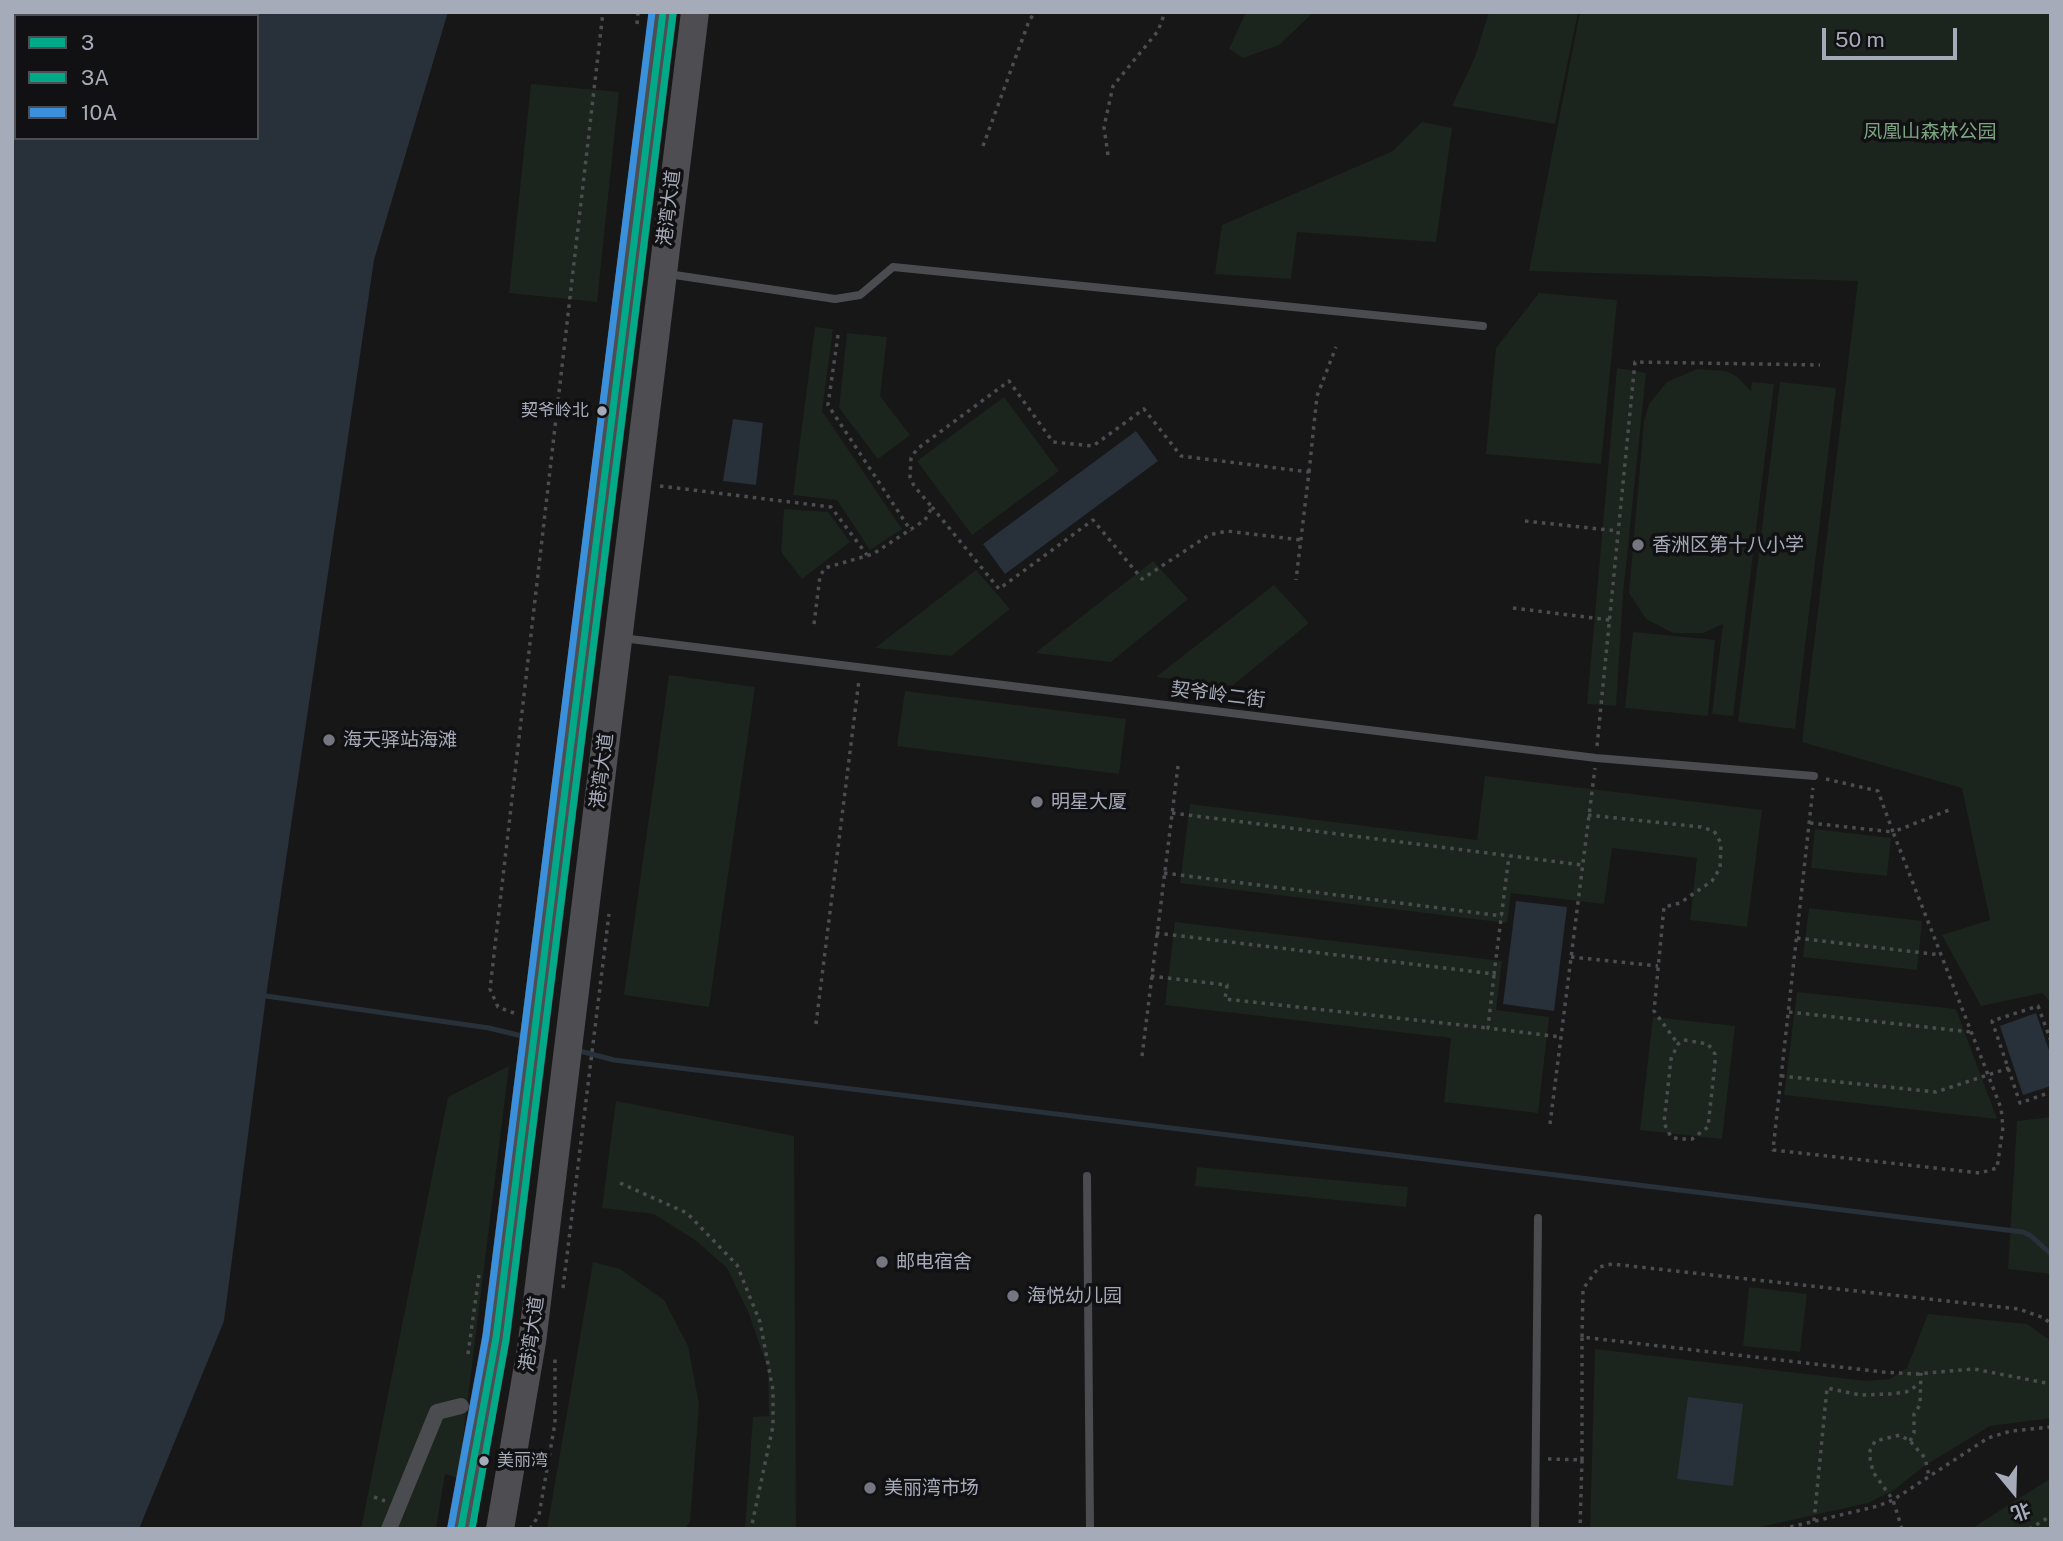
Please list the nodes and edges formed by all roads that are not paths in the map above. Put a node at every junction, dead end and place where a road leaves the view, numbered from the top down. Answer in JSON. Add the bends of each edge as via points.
{"nodes":[{"id":1,"x":663,"y":12,"type":"edge"},
{"id":2,"x":695,"y":12,"type":"edge"},
{"id":3,"x":662,"y":272,"type":"junction"},
{"id":4,"x":1483,"y":326,"type":"dead end"},
{"id":5,"x":619,"y":638,"type":"junction"},
{"id":6,"x":1814,"y":776,"type":"road end"},
{"id":7,"x":1087,"y":1176,"type":"dead end"},
{"id":8,"x":1538,"y":1218,"type":"dead end"},
{"id":9,"x":461,"y":1406,"type":"dead end"},
{"id":10,"x":389,"y":1529,"type":"edge"},
{"id":11,"x":461,"y":1529,"type":"edge"},
{"id":12,"x":500,"y":1529,"type":"edge"},
{"id":13,"x":1090,"y":1529,"type":"edge"},
{"id":14,"x":1535,"y":1529,"type":"edge"}],
"edges":[{"from":1,"to":11,"type":"highway","name":"港湾大道","via":[[527,1014],[531,1069],[496,1338]]},
{"from":2,"to":3,"type":"highway","name":"港湾大道"},
{"from":3,"to":4,"type":"lane","via":[[835,299],[860,295],[893,267]]},
{"from":3,"to":5,"type":"highway","name":"港湾大道"},
{"from":5,"to":6,"type":"lane","name":"契爷岭二街","via":[[1596,758]]},
{"from":5,"to":12,"type":"highway","name":"港湾大道","via":[[531,1342]]},
{"from":7,"to":13,"type":"lane"},
{"from":8,"to":14,"type":"lane"},
{"from":9,"to":10,"type":"street","via":[[437,1412]]}]}
